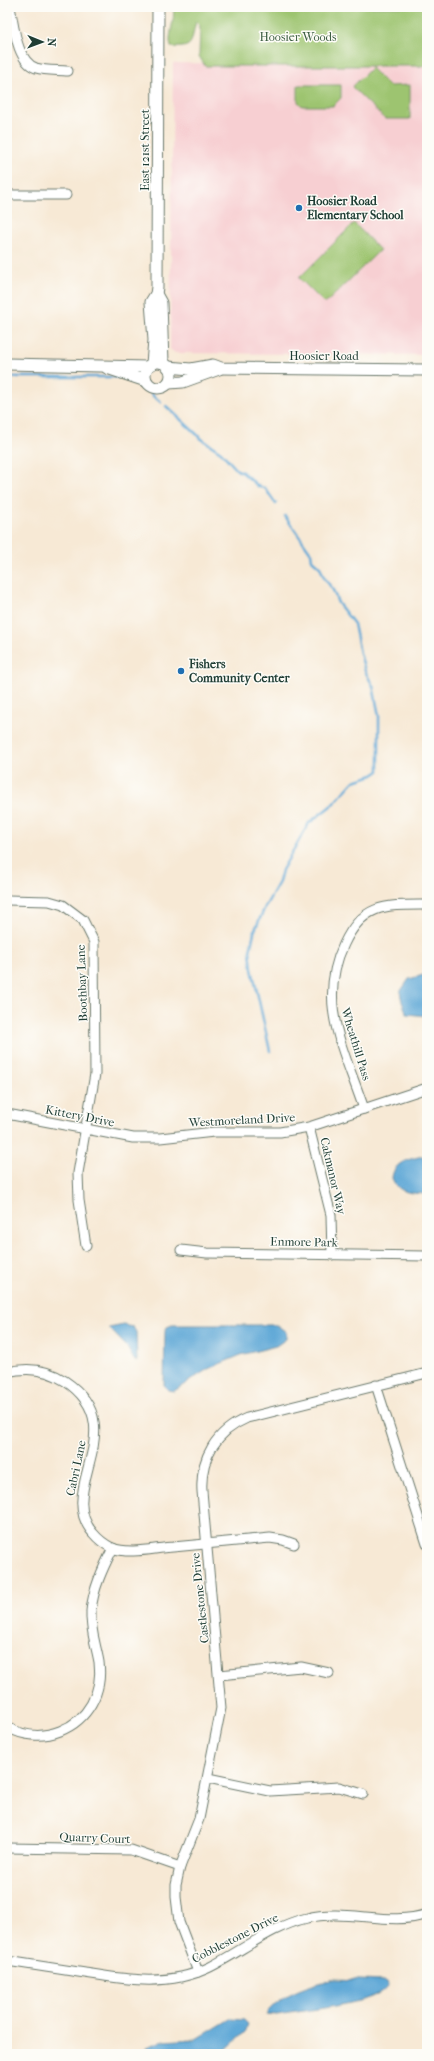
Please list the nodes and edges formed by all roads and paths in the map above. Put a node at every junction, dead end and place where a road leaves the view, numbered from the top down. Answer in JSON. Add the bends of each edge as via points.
{"nodes":[{"id":1,"x":10,"y":7,"type":"edge"},
{"id":2,"x":158,"y":7,"type":"edge"},
{"id":3,"x":68,"y":71,"type":"dead end"},
{"id":4,"x":7,"y":195,"type":"edge"},
{"id":5,"x":66,"y":195,"type":"dead end"},
{"id":6,"x":156,"y":294,"type":"junction"},
{"id":7,"x":7,"y":364,"type":"edge"},
{"id":8,"x":150,"y":365,"type":"junction"},
{"id":9,"x":166,"y":365,"type":"junction"},
{"id":10,"x":103,"y":366,"type":"junction"},
{"id":11,"x":221,"y":368,"type":"junction"},
{"id":12,"x":427,"y":370,"type":"edge"},
{"id":13,"x":146,"y":381,"type":"junction"},
{"id":14,"x":169,"y":383,"type":"junction"},
{"id":15,"x":7,"y":900,"type":"edge"},
{"id":16,"x":427,"y":905,"type":"edge"},
{"id":17,"x":427,"y":1088,"type":"edge"},
{"id":18,"x":364,"y":1108,"type":"junction"},
{"id":19,"x":7,"y":1114,"type":"edge"},
{"id":20,"x":309,"y":1127,"type":"junction"},
{"id":21,"x":84,"y":1129,"type":"junction"},
{"id":22,"x":148,"y":1138,"type":"joint"},
{"id":23,"x":86,"y":1246,"type":"dead end"},
{"id":24,"x":181,"y":1250,"type":"dead end"},
{"id":25,"x":332,"y":1255,"type":"junction"},
{"id":26,"x":427,"y":1256,"type":"edge"},
{"id":27,"x":7,"y":1372,"type":"edge"},
{"id":28,"x":427,"y":1373,"type":"edge"},
{"id":29,"x":376,"y":1384,"type":"junction"},
{"id":30,"x":206,"y":1544,"type":"junction"},
{"id":31,"x":294,"y":1544,"type":"dead end"},
{"id":32,"x":427,"y":1544,"type":"edge"},
{"id":33,"x":112,"y":1548,"type":"junction"},
{"id":34,"x":329,"y":1672,"type":"dead end"},
{"id":35,"x":219,"y":1675,"type":"junction"},
{"id":36,"x":7,"y":1727,"type":"edge"},
{"id":37,"x":208,"y":1778,"type":"junction"},
{"id":38,"x":363,"y":1794,"type":"dead end"},
{"id":39,"x":7,"y":1848,"type":"edge"},
{"id":40,"x":180,"y":1867,"type":"junction"},
{"id":41,"x":427,"y":1914,"type":"edge"},
{"id":42,"x":7,"y":1961,"type":"edge"},
{"id":43,"x":198,"y":1972,"type":"junction"}],
"edges":[{"from":1,"to":3,"type":"street","via":[[17,41],[27,62],[36,68]]},
{"from":2,"to":6,"type":"street","name":"East 121st Street"},
{"from":4,"to":5,"type":"street"},
{"from":6,"to":8,"type":"street","name":"East 121st Street","via":[[151,302],[154,340]]},
{"from":6,"to":9,"type":"street","name":"East 121st Street","via":[[161,303]]},
{"from":7,"to":10,"type":"street"},
{"from":8,"to":9,"type":"street"},
{"from":8,"to":10,"type":"street"},
{"from":8,"to":13,"type":"street","via":[[145,372]]},
{"from":9,"to":11,"type":"street","name":"Hoosier Road","via":[[191,369],[213,365]]},
{"from":9,"to":14,"type":"street","via":[[171,373]]},
{"from":10,"to":13,"type":"street"},
{"from":11,"to":12,"type":"street","name":"Hoosier Road"},
{"from":11,"to":14,"type":"street","name":"Hoosier Road","via":[[183,382]]},
{"from":13,"to":14,"type":"street","via":[[156,388]]},
{"from":15,"to":21,"type":"street","name":"Boothbay Lane","via":[[49,901],[63,905],[83,920],[92,936],[95,950],[95,1065]]},
{"from":16,"to":18,"type":"street","name":"Wheathill Pass","via":[[389,906],[369,912],[351,929],[336,962],[331,985],[332,1010]]},
{"from":17,"to":18,"type":"street","name":"Westmoreland Drive"},
{"from":18,"to":20,"type":"street","name":"Westmoreland Drive"},
{"from":19,"to":21,"type":"street","name":"Kittery Drive"},
{"from":20,"to":22,"type":"street","name":"Westmoreland Drive","via":[[280,1132],[214,1132]]},
{"from":20,"to":25,"type":"street","name":"Cakmanor Way","via":[[331,1215]]},
{"from":21,"to":22,"type":"street","name":"Kittery Drive","via":[[126,1137]]},
{"from":21,"to":23,"type":"street","name":"Boothbay Lane","via":[[78,1186]]},
{"from":24,"to":25,"type":"street","name":"Enmore Park","via":[[207,1253]]},
{"from":25,"to":26,"type":"street","name":"Enmore Park"},
{"from":27,"to":33,"type":"street","name":"Cabri Lane","via":[[25,1369],[50,1373],[68,1383],[84,1400],[93,1419],[95,1435],[94,1451],[82,1493],[82,1509],[91,1530]]},
{"from":28,"to":29,"type":"street","name":"Castlestone Drive"},
{"from":29,"to":30,"type":"street","name":"Castlestone Drive","via":[[253,1416],[234,1424],[221,1435],[209,1452],[202,1474]]},
{"from":29,"to":32,"type":"street"},
{"from":30,"to":31,"type":"street","via":[[270,1538]]},
{"from":30,"to":33,"type":"street","via":[[138,1550]]},
{"from":30,"to":35,"type":"street","name":"Castlestone Drive"},
{"from":33,"to":36,"type":"street","via":[[92,1604],[92,1633],[100,1674],[93,1702],[78,1721],[56,1732],[27,1735]]},
{"from":34,"to":35,"type":"street","via":[[301,1667]]},
{"from":35,"to":37,"type":"street","name":"Castlestone Drive","via":[[221,1716]]},
{"from":37,"to":38,"type":"street","via":[[270,1791],[339,1788]]},
{"from":37,"to":40,"type":"street","name":"Castlestone Drive","via":[[200,1819]]},
{"from":39,"to":40,"type":"street","name":"Quarry Court","via":[[131,1850]]},
{"from":40,"to":43,"type":"street","name":"Castlestone Drive","via":[[176,1885],[177,1912]]},
{"from":41,"to":43,"type":"street","name":"Cobblestone Drive","via":[[404,1918],[342,1914],[306,1918],[277,1929]]},
{"from":42,"to":43,"type":"street","name":"Cobblestone Drive","via":[[139,1981],[168,1980]]}]}
